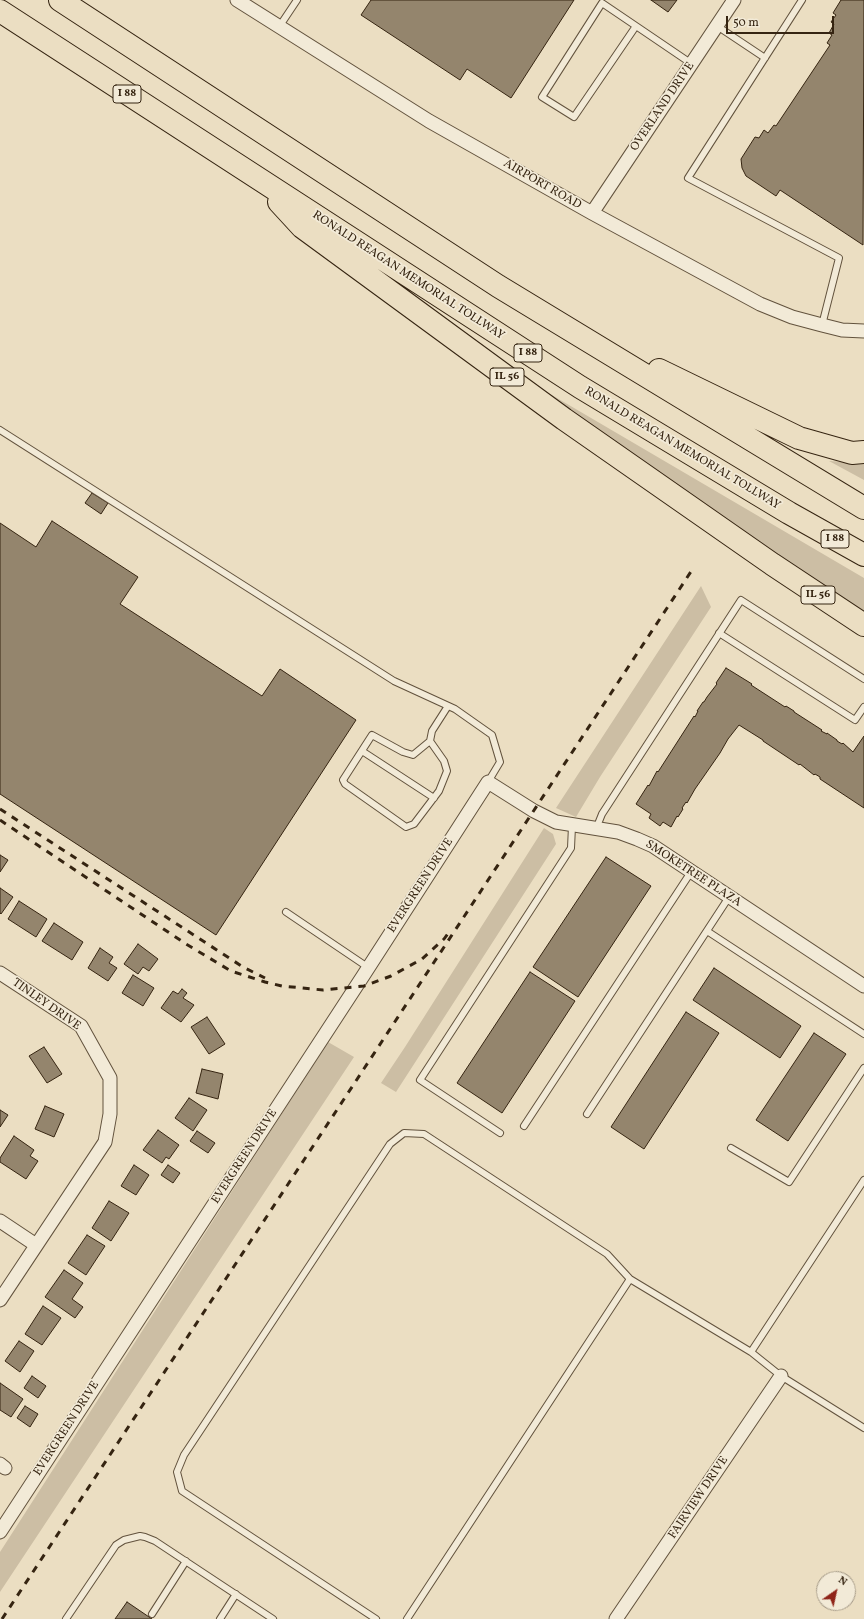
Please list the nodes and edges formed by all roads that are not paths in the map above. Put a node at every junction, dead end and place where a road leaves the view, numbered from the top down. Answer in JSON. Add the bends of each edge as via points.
{"nodes":[{"id":1,"x":60,"y":0,"type":"edge"},
{"id":2,"x":236,"y":0,"type":"edge"},
{"id":3,"x":297,"y":0,"type":"edge"},
{"id":4,"x":734,"y":0,"type":"edge"},
{"id":5,"x":802,"y":0,"type":"edge"},
{"id":6,"x":0,"y":11,"type":"edge"},
{"id":7,"x":636,"y":26,"type":"junction"},
{"id":8,"x":717,"y":26,"type":"junction"},
{"id":9,"x":279,"y":27,"type":"junction"},
{"id":10,"x":765,"y":58,"type":"junction"},
{"id":11,"x":692,"y":64,"type":"junction"},
{"id":12,"x":254,"y":177,"type":"junction"},
{"id":13,"x":592,"y":213,"type":"junction"},
{"id":14,"x":822,"y":325,"type":"junction"},
{"id":15,"x":863,"y":329,"type":"edge"},
{"id":16,"x":575,"y":333,"type":"junction"},
{"id":17,"x":0,"y":430,"type":"edge"},
{"id":18,"x":864,"y":452,"type":"edge"},
{"id":19,"x":864,"y":508,"type":"edge"},
{"id":20,"x":864,"y":555,"type":"edge"},
{"id":21,"x":864,"y":625,"type":"edge"},
{"id":22,"x":719,"y":632,"type":"junction"},
{"id":23,"x":864,"y":679,"type":"edge"},
{"id":24,"x":448,"y":706,"type":"junction"},
{"id":25,"x":864,"y":707,"type":"edge"},
{"id":26,"x":430,"y":741,"type":"junction"},
{"id":27,"x":362,"y":751,"type":"junction"},
{"id":28,"x":488,"y":782,"type":"junction"},
{"id":29,"x":434,"y":798,"type":"junction"},
{"id":30,"x":572,"y":826,"type":"junction"},
{"id":31,"x":596,"y":828,"type":"junction"},
{"id":32,"x":691,"y":872,"type":"junction"},
{"id":33,"x":729,"y":897,"type":"junction"},
{"id":34,"x":286,"y":912,"type":"dead end"},
{"id":35,"x":707,"y":931,"type":"junction"},
{"id":36,"x":369,"y":968,"type":"junction"},
{"id":37,"x":0,"y":973,"type":"edge"},
{"id":38,"x":864,"y":986,"type":"edge"},
{"id":39,"x":864,"y":1034,"type":"edge"},
{"id":40,"x":864,"y":1068,"type":"edge"},
{"id":41,"x":587,"y":1114,"type":"dead end"},
{"id":42,"x":524,"y":1126,"type":"dead end"},
{"id":43,"x":500,"y":1133,"type":"dead end"},
{"id":44,"x":731,"y":1148,"type":"dead end"},
{"id":45,"x":864,"y":1180,"type":"edge"},
{"id":46,"x":0,"y":1221,"type":"edge"},
{"id":47,"x":36,"y":1245,"type":"junction"},
{"id":48,"x":630,"y":1279,"type":"junction"},
{"id":49,"x":0,"y":1300,"type":"edge"},
{"id":50,"x":751,"y":1352,"type":"junction"},
{"id":51,"x":781,"y":1376,"type":"junction"},
{"id":52,"x":864,"y":1428,"type":"edge"},
{"id":53,"x":0,"y":1532,"type":"edge"},
{"id":54,"x":186,"y":1561,"type":"junction"},
{"id":55,"x":236,"y":1594,"type":"junction"},
{"id":56,"x":152,"y":1614,"type":"dead end"},
{"id":57,"x":66,"y":1619,"type":"edge"},
{"id":58,"x":220,"y":1619,"type":"edge"},
{"id":59,"x":272,"y":1619,"type":"edge"},
{"id":60,"x":376,"y":1619,"type":"edge"},
{"id":61,"x":407,"y":1619,"type":"edge"},
{"id":62,"x":616,"y":1619,"type":"edge"}],
"edges":[{"from":1,"to":16,"type":"highway","via":[[492,282]]},
{"from":2,"to":9,"type":"street","name":"AIRPORT ROAD"},
{"from":3,"to":9,"type":"lane"},
{"from":4,"to":8,"type":"street","name":"OVERLAND DRIVE"},
{"from":5,"to":10,"type":"lane"},
{"from":6,"to":12,"type":"highway","name":"RONALD REAGAN MEMORIAL TOLLWAY","number":"I 88"},
{"from":7,"to":7,"type":"lane","via":[[602,3],[542,97],[574,117]]},
{"from":7,"to":11,"type":"lane"},
{"from":8,"to":10,"type":"lane"},
{"from":8,"to":11,"type":"street","name":"OVERLAND DRIVE"},
{"from":9,"to":13,"type":"street","name":"AIRPORT ROAD","via":[[429,121]]},
{"from":10,"to":14,"type":"lane","via":[[688,178],[839,258]]},
{"from":11,"to":13,"type":"street","name":"OVERLAND DRIVE"},
{"from":12,"to":20,"type":"highway","name":"RONALD REAGAN MEMORIAL TOLLWAY","number":"I 88","via":[[580,387],[789,513]]},
{"from":12,"to":21,"type":"highway","number":"IL 56","via":[[302,227],[321,241],[564,419]]},
{"from":13,"to":14,"type":"street","name":"AIRPORT ROAD","via":[[760,304],[792,317]]},
{"from":14,"to":15,"type":"street","name":"AIRPORT ROAD","via":[[842,330]]},
{"from":16,"to":18,"type":"highway","via":[[676,378],[799,438],[852,453]]},
{"from":16,"to":19,"type":"highway"},
{"from":17,"to":24,"type":"lane","via":[[394,681]]},
{"from":22,"to":23,"type":"lane","via":[[741,600]]},
{"from":22,"to":25,"type":"lane","via":[[855,720]]},
{"from":22,"to":31,"type":"lane","via":[[602,814]]},
{"from":24,"to":26,"type":"lane","via":[[432,731]]},
{"from":24,"to":28,"type":"lane","via":[[492,735],[500,762]]},
{"from":26,"to":27,"type":"lane","via":[[413,756],[372,735]]},
{"from":26,"to":29,"type":"lane","via":[[444,761],[447,771]]},
{"from":27,"to":29,"type":"lane"},
{"from":27,"to":29,"type":"lane","via":[[343,780],[345,784],[406,827],[414,824]]},
{"from":28,"to":30,"type":"street","name":"SMOKETREE PLAZA","via":[[556,822]]},
{"from":28,"to":36,"type":"street","name":"EVERGREEN DRIVE"},
{"from":30,"to":31,"type":"street","name":"SMOKETREE PLAZA"},
{"from":30,"to":43,"type":"lane","via":[[571,848],[420,1080]]},
{"from":31,"to":32,"type":"street","name":"SMOKETREE PLAZA","via":[[618,832],[653,846]]},
{"from":32,"to":33,"type":"street","name":"SMOKETREE PLAZA"},
{"from":32,"to":42,"type":"lane"},
{"from":33,"to":35,"type":"lane"},
{"from":33,"to":38,"type":"street","name":"SMOKETREE PLAZA"},
{"from":34,"to":36,"type":"lane"},
{"from":35,"to":39,"type":"lane"},
{"from":35,"to":41,"type":"lane"},
{"from":36,"to":53,"type":"street","name":"EVERGREEN DRIVE"},
{"from":37,"to":47,"type":"street","name":"TINLEY DRIVE","via":[[80,1026],[110,1078],[110,1114],[105,1142]]},
{"from":40,"to":44,"type":"lane","via":[[790,1182]]},
{"from":45,"to":50,"type":"lane"},
{"from":46,"to":47,"type":"street"},
{"from":47,"to":49,"type":"street","name":"TINLEY DRIVE"},
{"from":48,"to":50,"type":"lane"},
{"from":48,"to":60,"type":"lane","via":[[607,1254],[424,1134],[404,1133],[390,1144],[184,1455],[177,1472],[182,1491]]},
{"from":48,"to":61,"type":"lane"},
{"from":50,"to":51,"type":"lane"},
{"from":51,"to":52,"type":"lane"},
{"from":51,"to":62,"type":"street","name":"FAIRVIEW DRIVE"},
{"from":54,"to":55,"type":"lane"},
{"from":54,"to":56,"type":"lane"},
{"from":54,"to":57,"type":"lane","via":[[146,1537],[124,1540],[116,1545]]},
{"from":55,"to":58,"type":"lane"},
{"from":55,"to":59,"type":"lane"}]}
